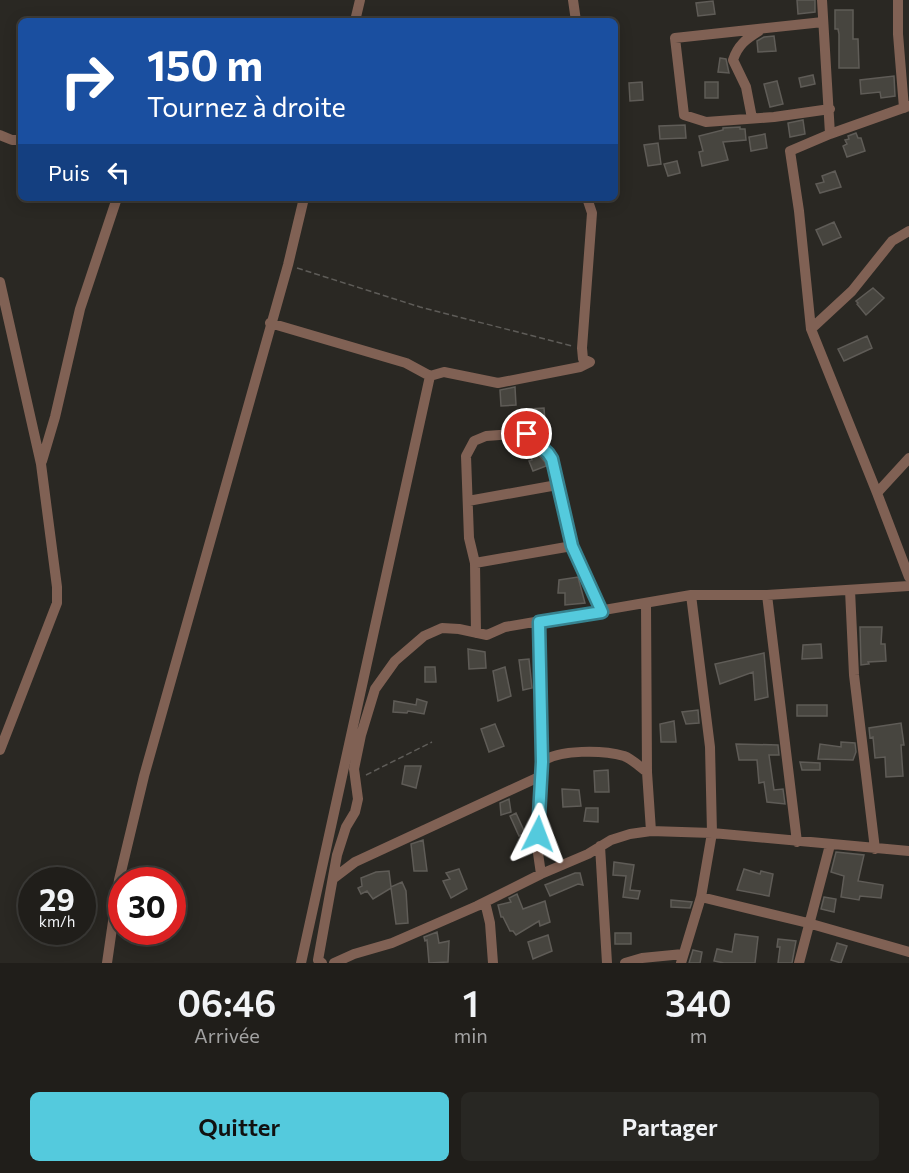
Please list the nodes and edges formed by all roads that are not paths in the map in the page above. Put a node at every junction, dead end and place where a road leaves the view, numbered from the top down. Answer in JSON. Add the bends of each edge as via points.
{"nodes":[{"id":1,"x":360,"y":0,"type":"edge"},
{"id":2,"x":573,"y":0,"type":"edge"},
{"id":3,"x":822,"y":0,"type":"edge"},
{"id":4,"x":898,"y":0,"type":"edge"},
{"id":5,"x":356,"y":18,"type":"edge"},
{"id":6,"x":576,"y":18,"type":"edge"},
{"id":7,"x":823,"y":22,"type":"junction"},
{"id":8,"x":765,"y":28,"type":"junction"},
{"id":9,"x":904,"y":33,"type":"edge"},
{"id":10,"x":907,"y":107,"type":"edge"},
{"id":11,"x":830,"y":110,"type":"junction"},
{"id":12,"x":752,"y":118,"type":"junction"},
{"id":13,"x":830,"y":134,"type":"junction"},
{"id":14,"x":0,"y":135,"type":"edge"},
{"id":15,"x":18,"y":140,"type":"edge"},
{"id":16,"x":116,"y":201,"type":"edge"},
{"id":17,"x":303,"y":201,"type":"edge"},
{"id":18,"x":589,"y":201,"type":"edge"},
{"id":19,"x":909,"y":231,"type":"edge"},
{"id":20,"x":0,"y":282,"type":"edge"},
{"id":21,"x":270,"y":322,"type":"junction"},
{"id":22,"x":811,"y":329,"type":"junction"},
{"id":23,"x":430,"y":376,"type":"junction"},
{"id":24,"x":909,"y":458,"type":"edge"},
{"id":25,"x":41,"y":464,"type":"junction"},
{"id":26,"x":557,"y":485,"type":"junction"},
{"id":27,"x":878,"y":493,"type":"junction"},
{"id":28,"x":468,"y":501,"type":"junction"},
{"id":29,"x":572,"y":546,"type":"junction"},
{"id":30,"x":475,"y":563,"type":"junction"},
{"id":31,"x":909,"y":577,"type":"edge"},
{"id":32,"x":909,"y":586,"type":"edge"},
{"id":33,"x":850,"y":590,"type":"junction"},
{"id":34,"x":691,"y":595,"type":"junction"},
{"id":35,"x":766,"y":595,"type":"junction"},
{"id":36,"x":646,"y":604,"type":"junction"},
{"id":37,"x":602,"y":612,"type":"junction"},
{"id":38,"x":539,"y":622,"type":"junction"},
{"id":39,"x":476,"y":633,"type":"junction"},
{"id":40,"x":0,"y":750,"type":"edge"},
{"id":41,"x":542,"y":762,"type":"junction"},
{"id":42,"x":647,"y":772,"type":"junction"},
{"id":43,"x":541,"y":776,"type":"junction"},
{"id":44,"x":651,"y":831,"type":"junction"},
{"id":45,"x":712,"y":833,"type":"junction"},
{"id":46,"x":797,"y":842,"type":"junction"},
{"id":47,"x":830,"y":845,"type":"junction"},
{"id":48,"x":600,"y":846,"type":"junction"},
{"id":49,"x":875,"y":849,"type":"junction"},
{"id":50,"x":909,"y":851,"type":"edge"},
{"id":51,"x":541,"y":874,"type":"junction"},
{"id":52,"x":334,"y":878,"type":"junction"},
{"id":53,"x":700,"y":897,"type":"junction"},
{"id":54,"x":485,"y":902,"type":"junction"},
{"id":55,"x":808,"y":923,"type":"junction"},
{"id":56,"x":909,"y":952,"type":"edge"},
{"id":57,"x":682,"y":959,"type":"edge"},
{"id":58,"x":107,"y":963,"type":"edge"},
{"id":59,"x":301,"y":963,"type":"edge"},
{"id":60,"x":321,"y":963,"type":"edge"},
{"id":61,"x":334,"y":963,"type":"edge"},
{"id":62,"x":493,"y":963,"type":"edge"},
{"id":63,"x":607,"y":963,"type":"edge"},
{"id":64,"x":625,"y":963,"type":"edge"},
{"id":65,"x":799,"y":963,"type":"edge"}],
"edges":[{"from":1,"to":5,"type":"street"},
{"from":2,"to":6,"type":"street"},
{"from":3,"to":7,"type":"street"},
{"from":4,"to":9,"type":"street"},
{"from":7,"to":8,"type":"street"},
{"from":7,"to":11,"type":"street"},
{"from":8,"to":12,"type":"street","via":[[736,49],[734,60],[746,87]]},
{"from":8,"to":12,"type":"street","via":[[675,38],[684,115],[706,122]]},
{"from":9,"to":10,"type":"street"},
{"from":10,"to":13,"type":"street"},
{"from":11,"to":12,"type":"street"},
{"from":11,"to":13,"type":"street"},
{"from":13,"to":22,"type":"street","via":[[790,151]]},
{"from":14,"to":15,"type":"street"},
{"from":16,"to":25,"type":"street","via":[[80,309]]},
{"from":17,"to":21,"type":"street"},
{"from":18,"to":23,"type":"street","via":[[592,213],[582,348],[583,359],[590,362],[498,383],[444,372]]},
{"from":19,"to":22,"type":"street","via":[[892,241],[852,291]]},
{"from":20,"to":25,"type":"street"},
{"from":21,"to":23,"type":"street","via":[[406,363]]},
{"from":21,"to":58,"type":"street","via":[[144,776],[119,880]]},
{"from":22,"to":27,"type":"street"},
{"from":23,"to":59,"type":"street"},
{"from":24,"to":27,"type":"street"},
{"from":25,"to":40,"type":"street","via":[[57,603]]},
{"from":26,"to":28,"type":"street"},
{"from":26,"to":28,"type":"street","via":[[552,459],[527,434],[486,436],[474,441],[466,456]]},
{"from":26,"to":29,"type":"street"},
{"from":27,"to":31,"type":"street"},
{"from":28,"to":30,"type":"street","via":[[469,538]]},
{"from":29,"to":30,"type":"street"},
{"from":29,"to":37,"type":"street"},
{"from":30,"to":39,"type":"street"},
{"from":32,"to":33,"type":"street"},
{"from":33,"to":35,"type":"street"},
{"from":33,"to":49,"type":"street","via":[[854,675]]},
{"from":34,"to":35,"type":"street"},
{"from":34,"to":36,"type":"street"},
{"from":34,"to":45,"type":"street","via":[[710,747]]},
{"from":35,"to":46,"type":"street"},
{"from":36,"to":37,"type":"street"},
{"from":36,"to":42,"type":"street"},
{"from":37,"to":38,"type":"street"},
{"from":38,"to":39,"type":"street","via":[[505,627],[487,635]]},
{"from":38,"to":41,"type":"street"},
{"from":39,"to":52,"type":"street","via":[[442,628],[424,636],[395,661],[375,689],[354,769],[356,812],[346,827]]},
{"from":41,"to":42,"type":"street","via":[[551,755],[573,752],[611,754],[626,757]]},
{"from":41,"to":43,"type":"street"},
{"from":42,"to":44,"type":"street"},
{"from":43,"to":51,"type":"street"},
{"from":43,"to":52,"type":"street","via":[[355,862]]},
{"from":44,"to":45,"type":"street"},
{"from":44,"to":48,"type":"street"},
{"from":45,"to":46,"type":"street"},
{"from":45,"to":53,"type":"street"},
{"from":46,"to":47,"type":"street"},
{"from":47,"to":49,"type":"street"},
{"from":47,"to":55,"type":"street"},
{"from":48,"to":51,"type":"street"},
{"from":48,"to":63,"type":"street"},
{"from":49,"to":50,"type":"street"},
{"from":51,"to":54,"type":"street"},
{"from":52,"to":60,"type":"street","via":[[318,960]]},
{"from":53,"to":55,"type":"street"},
{"from":53,"to":57,"type":"street"},
{"from":54,"to":61,"type":"street","via":[[392,943]]},
{"from":54,"to":62,"type":"street"},
{"from":55,"to":56,"type":"street"},
{"from":55,"to":65,"type":"street"},
{"from":57,"to":64,"type":"street","via":[[642,958]]}]}
